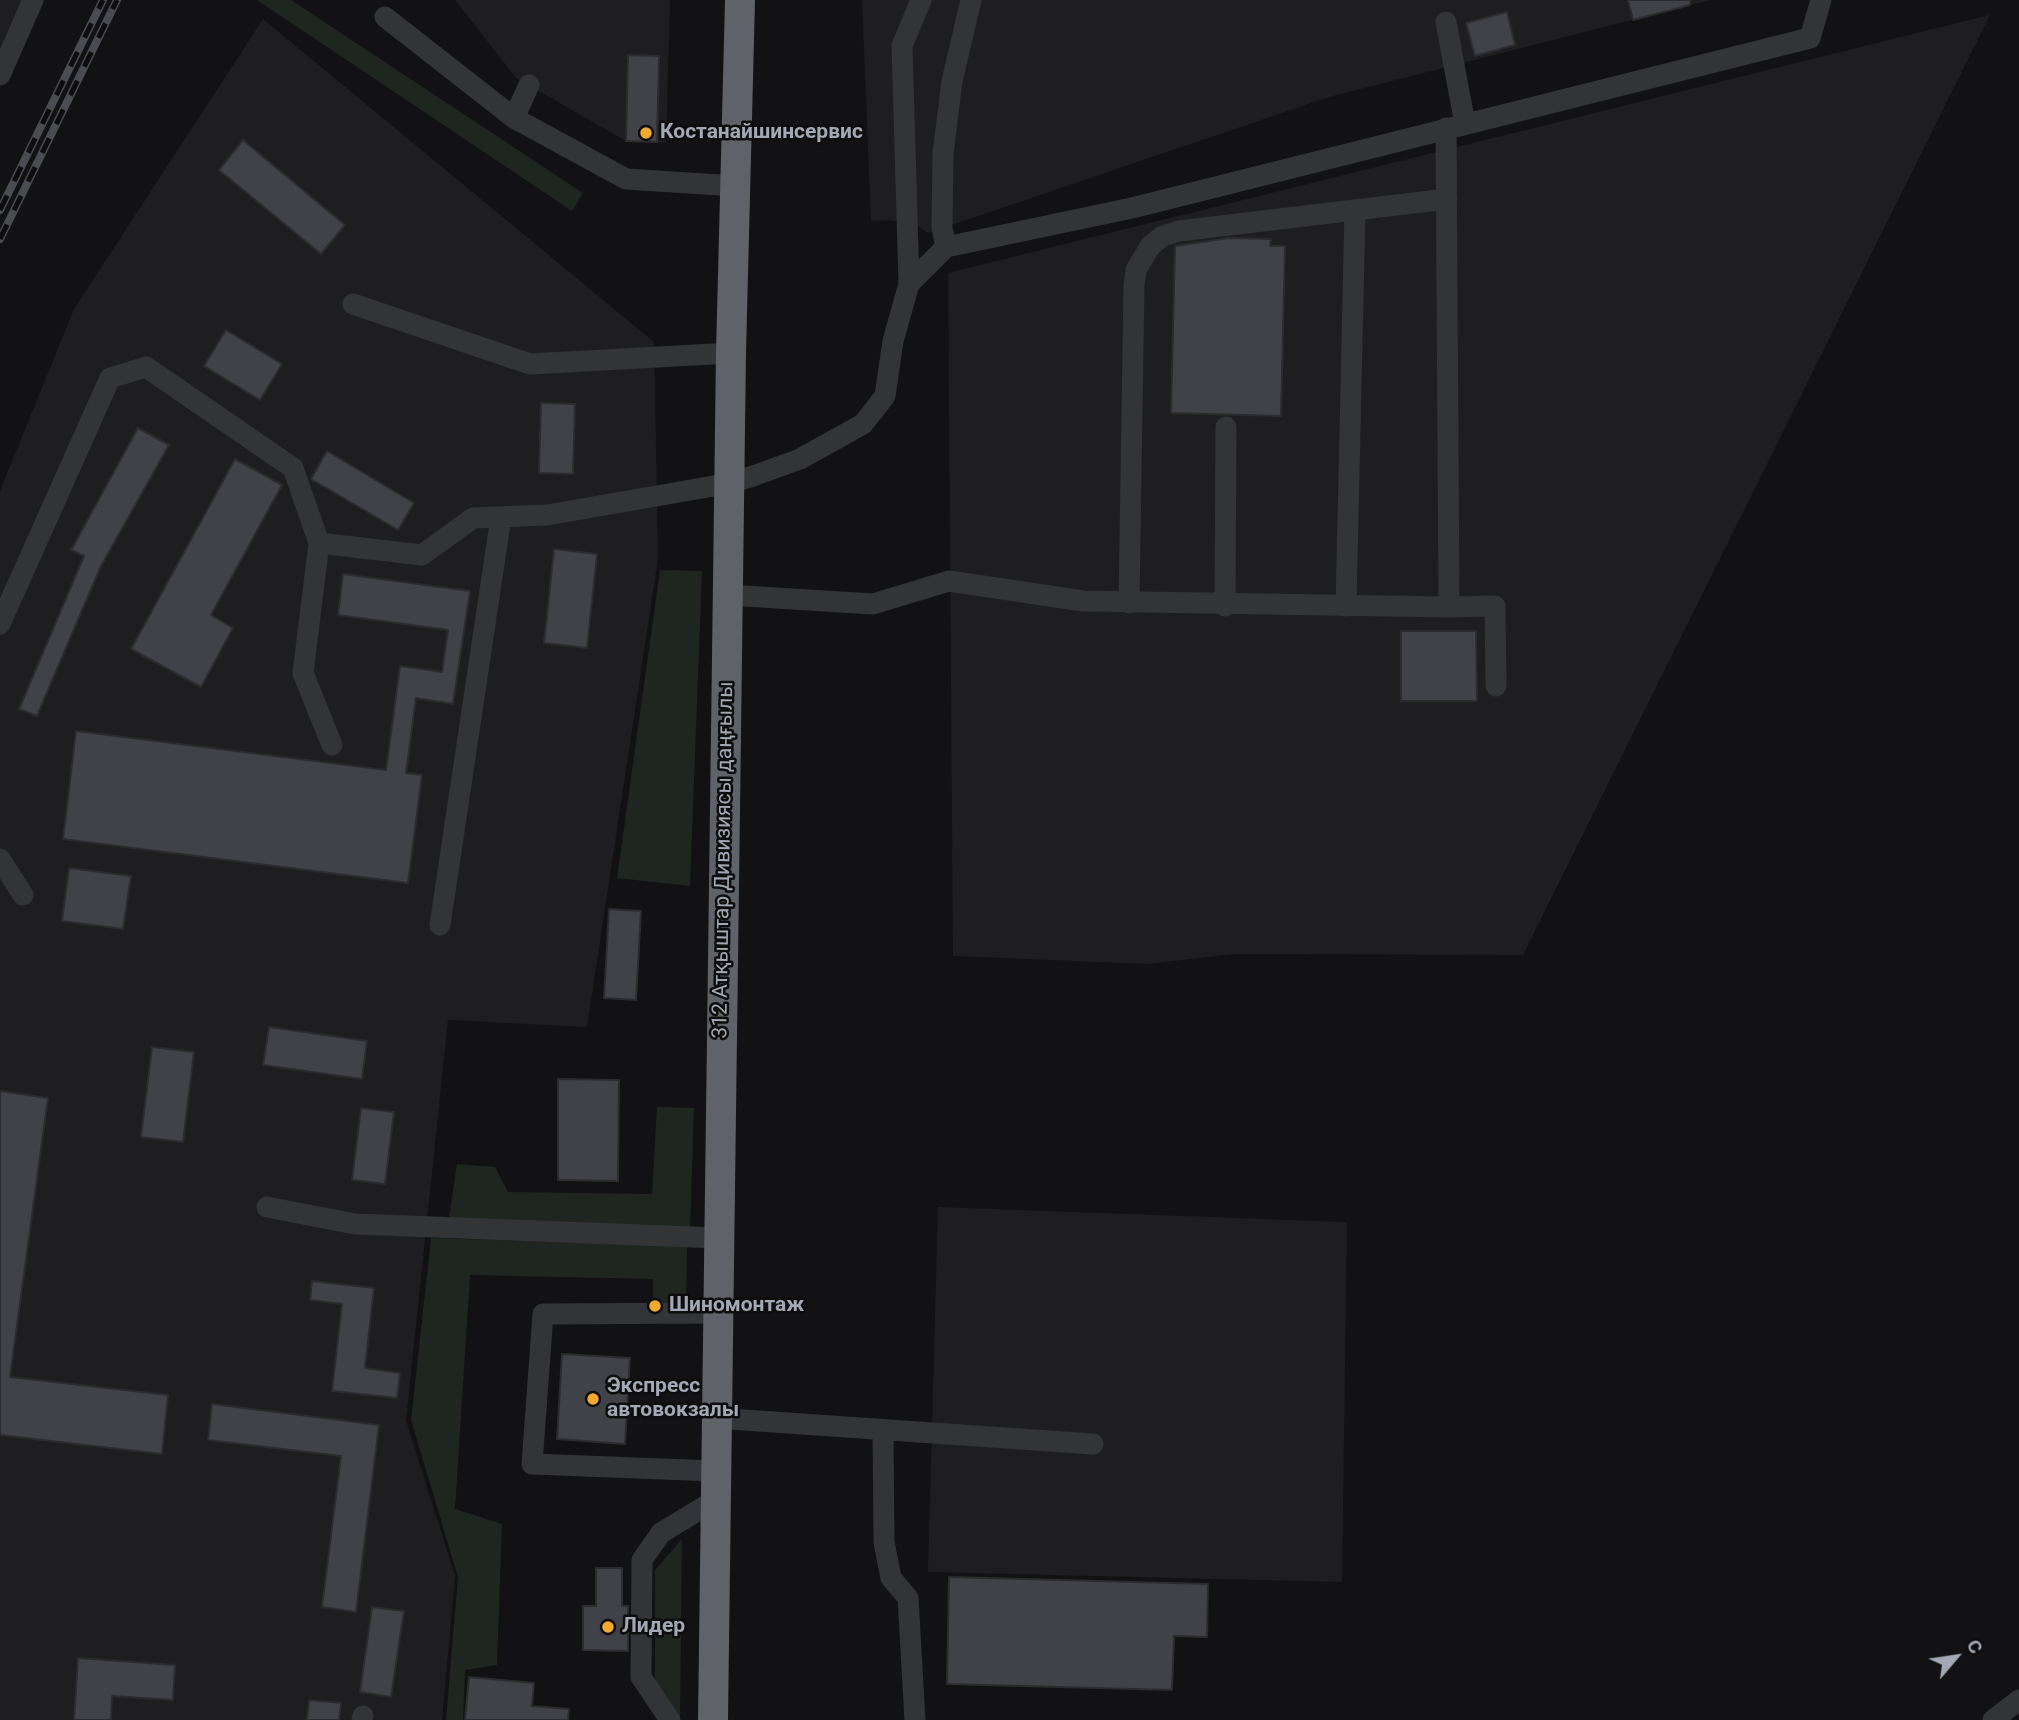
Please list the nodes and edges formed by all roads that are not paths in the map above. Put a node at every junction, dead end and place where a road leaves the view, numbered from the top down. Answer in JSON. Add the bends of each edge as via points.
{"nodes":[{"id":1,"x":33,"y":0,"type":"edge"},
{"id":2,"x":740,"y":0,"type":"edge"},
{"id":3,"x":921,"y":0,"type":"edge"},
{"id":4,"x":971,"y":0,"type":"edge"},
{"id":5,"x":1821,"y":0,"type":"edge"},
{"id":6,"x":385,"y":17,"type":"dead end"},
{"id":7,"x":1446,"y":22,"type":"dead end"},
{"id":8,"x":0,"y":75,"type":"edge"},
{"id":9,"x":529,"y":86,"type":"dead end"},
{"id":10,"x":514,"y":118,"type":"junction"},
{"id":11,"x":1455,"y":126,"type":"junction"},
{"id":12,"x":736,"y":187,"type":"junction"},
{"id":13,"x":1447,"y":199,"type":"junction"},
{"id":14,"x":1355,"y":210,"type":"junction"},
{"id":15,"x":946,"y":247,"type":"junction"},
{"id":16,"x":909,"y":284,"type":"junction"},
{"id":17,"x":353,"y":304,"type":"dead end"},
{"id":18,"x":731,"y":353,"type":"junction"},
{"id":19,"x":1226,"y":427,"type":"dead end"},
{"id":20,"x":731,"y":483,"type":"junction"},
{"id":21,"x":501,"y":517,"type":"junction"},
{"id":22,"x":319,"y":542,"type":"junction"},
{"id":23,"x":729,"y":595,"type":"junction"},
{"id":24,"x":1129,"y":603,"type":"junction"},
{"id":25,"x":1225,"y":606,"type":"junction"},
{"id":26,"x":1346,"y":606,"type":"junction"},
{"id":27,"x":1449,"y":607,"type":"junction"},
{"id":28,"x":0,"y":624,"type":"edge"},
{"id":29,"x":1496,"y":686,"type":"dead end"},
{"id":30,"x":332,"y":745,"type":"dead end"},
{"id":31,"x":0,"y":859,"type":"edge"},
{"id":32,"x":23,"y":895,"type":"dead end"},
{"id":33,"x":440,"y":925,"type":"dead end"},
{"id":34,"x":267,"y":1207,"type":"dead end"},
{"id":35,"x":718,"y":1238,"type":"junction"},
{"id":36,"x":717,"y":1313,"type":"junction"},
{"id":37,"x":715,"y":1419,"type":"junction"},
{"id":38,"x":884,"y":1430,"type":"junction"},
{"id":39,"x":1093,"y":1444,"type":"dead end"},
{"id":40,"x":715,"y":1485,"type":"junction"},
{"id":41,"x":2019,"y":1700,"type":"edge"},
{"id":42,"x":670,"y":1720,"type":"edge"},
{"id":43,"x":713,"y":1720,"type":"edge"},
{"id":44,"x":915,"y":1720,"type":"edge"},
{"id":45,"x":1993,"y":1720,"type":"edge"}],
"edges":[{"from":1,"to":8,"type":"street"},
{"from":2,"to":12,"type":"highway","name":"312 Атқыштар Дивизиясы даңғылы"},
{"from":3,"to":16,"type":"street","via":[[902,46]]},
{"from":4,"to":15,"type":"street","via":[[952,81],[943,154]]},
{"from":5,"to":11,"type":"street","via":[[1810,38]]},
{"from":6,"to":10,"type":"street"},
{"from":7,"to":11,"type":"street"},
{"from":9,"to":10,"type":"street"},
{"from":10,"to":12,"type":"street","via":[[626,179]]},
{"from":11,"to":13,"type":"street"},
{"from":11,"to":15,"type":"street","via":[[1132,208]]},
{"from":12,"to":18,"type":"highway","name":"312 Атқыштар Дивизиясы даңғылы"},
{"from":13,"to":14,"type":"street"},
{"from":13,"to":27,"type":"street"},
{"from":14,"to":24,"type":"street","via":[[1179,231],[1163,236],[1143,257],[1134,285]]},
{"from":14,"to":26,"type":"street"},
{"from":15,"to":16,"type":"street"},
{"from":16,"to":20,"type":"street","via":[[893,341],[885,396],[863,424],[800,459]]},
{"from":17,"to":18,"type":"street","via":[[530,364]]},
{"from":18,"to":20,"type":"highway","name":"312 Атқыштар Дивизиясы даңғылы"},
{"from":19,"to":25,"type":"street"},
{"from":20,"to":21,"type":"street","via":[[547,515]]},
{"from":20,"to":23,"type":"highway","name":"312 Атқыштар Дивизиясы даңғылы"},
{"from":21,"to":22,"type":"street","via":[[473,518],[422,555]]},
{"from":21,"to":33,"type":"street"},
{"from":22,"to":28,"type":"street","via":[[293,468],[146,367],[110,378]]},
{"from":22,"to":30,"type":"street","via":[[303,673]]},
{"from":23,"to":24,"type":"street","via":[[873,604],[949,581],[1083,601]]},
{"from":23,"to":35,"type":"highway","name":"312 Атқыштар Дивизиясы даңғылы"},
{"from":24,"to":25,"type":"street"},
{"from":25,"to":26,"type":"street"},
{"from":26,"to":27,"type":"street"},
{"from":27,"to":29,"type":"street","via":[[1495,606]]},
{"from":31,"to":32,"type":"street"},
{"from":34,"to":35,"type":"street","via":[[355,1224]]},
{"from":35,"to":36,"type":"highway","name":"312 Атқыштар Дивизиясы даңғылы"},
{"from":36,"to":37,"type":"highway","name":"312 Атқыштар Дивизиясы даңғылы"},
{"from":36,"to":40,"type":"street","via":[[544,1314],[532,1464]]},
{"from":37,"to":38,"type":"street"},
{"from":37,"to":40,"type":"highway","name":"312 Атқыштар Дивизиясы даңғылы"},
{"from":38,"to":39,"type":"street"},
{"from":38,"to":44,"type":"street","via":[[884,1542],[891,1578],[908,1598]]},
{"from":40,"to":42,"type":"street","via":[[661,1533],[642,1560],[641,1676]]},
{"from":40,"to":43,"type":"highway","name":"312 Атқыштар Дивизиясы даңғылы"},
{"from":41,"to":45,"type":"street"}]}
